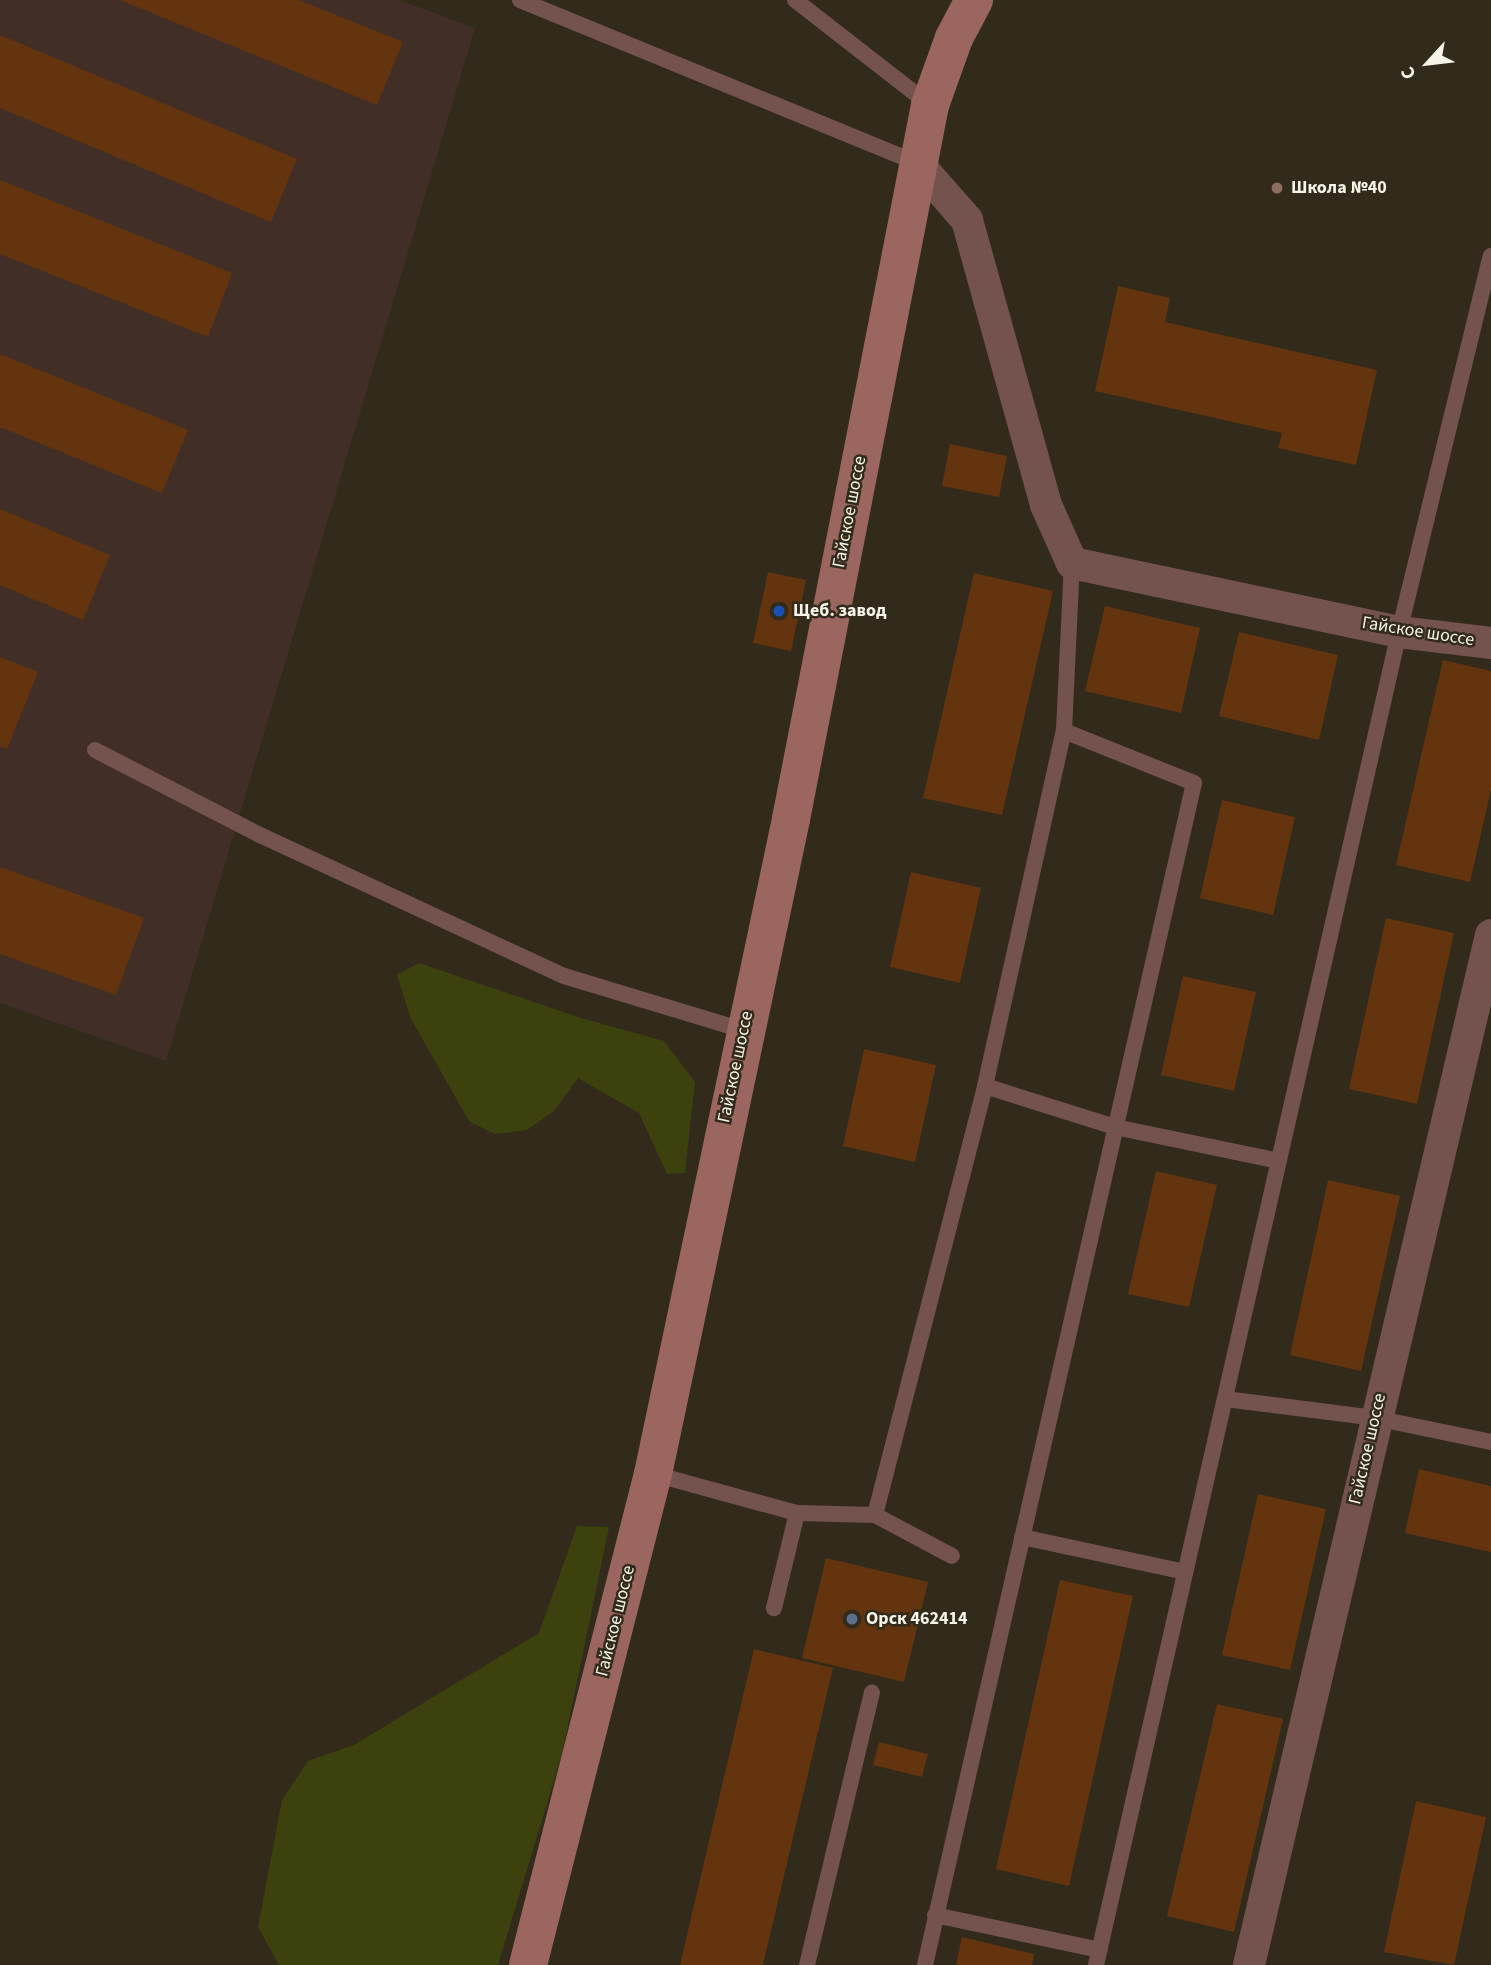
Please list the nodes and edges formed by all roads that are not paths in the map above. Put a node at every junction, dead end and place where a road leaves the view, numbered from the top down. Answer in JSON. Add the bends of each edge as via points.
{"nodes":[{"id":1,"x":520,"y":0,"type":"edge"},
{"id":2,"x":795,"y":0,"type":"edge"},
{"id":3,"x":974,"y":0,"type":"edge"},
{"id":4,"x":930,"y":105,"type":"junction"},
{"id":5,"x":917,"y":163,"type":"junction"},
{"id":6,"x":1491,"y":256,"type":"edge"},
{"id":7,"x":1072,"y":563,"type":"junction"},
{"id":8,"x":1399,"y":632,"type":"junction"},
{"id":9,"x":1491,"y":643,"type":"edge"},
{"id":10,"x":1064,"y":731,"type":"junction"},
{"id":11,"x":95,"y":750,"type":"dead end"},
{"id":12,"x":1491,"y":934,"type":"edge"},
{"id":13,"x":743,"y":1030,"type":"junction"},
{"id":14,"x":985,"y":1086,"type":"junction"},
{"id":15,"x":1115,"y":1127,"type":"junction"},
{"id":16,"x":1279,"y":1161,"type":"junction"},
{"id":17,"x":1225,"y":1399,"type":"junction"},
{"id":18,"x":1375,"y":1418,"type":"junction"},
{"id":19,"x":1491,"y":1442,"type":"edge"},
{"id":20,"x":653,"y":1474,"type":"junction"},
{"id":21,"x":797,"y":1513,"type":"junction"},
{"id":22,"x":875,"y":1515,"type":"junction"},
{"id":23,"x":1022,"y":1537,"type":"junction"},
{"id":24,"x":952,"y":1556,"type":"dead end"},
{"id":25,"x":1185,"y":1572,"type":"junction"},
{"id":26,"x":774,"y":1608,"type":"dead end"},
{"id":27,"x":872,"y":1693,"type":"dead end"},
{"id":28,"x":935,"y":1915,"type":"junction"},
{"id":29,"x":1098,"y":1958,"type":"edge"},
{"id":30,"x":528,"y":1965,"type":"edge"},
{"id":31,"x":807,"y":1965,"type":"edge"},
{"id":32,"x":925,"y":1965,"type":"edge"},
{"id":33,"x":1249,"y":1965,"type":"edge"}],
"edges":[{"from":1,"to":5,"type":"lane"},
{"from":2,"to":4,"type":"lane"},
{"from":3,"to":4,"type":"main road","name":"Гайское шоссе","via":[[954,38]]},
{"from":4,"to":5,"type":"main road","name":"Гайское шоссе"},
{"from":5,"to":7,"type":"street","via":[[967,220],[1046,505]]},
{"from":5,"to":13,"type":"main road","name":"Гайское шоссе","via":[[791,819]]},
{"from":6,"to":8,"type":"lane"},
{"from":7,"to":8,"type":"street","name":"Гайское шоссе"},
{"from":7,"to":10,"type":"lane"},
{"from":8,"to":9,"type":"street","name":"Гайское шоссе"},
{"from":8,"to":16,"type":"lane"},
{"from":10,"to":14,"type":"lane"},
{"from":10,"to":15,"type":"lane","via":[[1194,783]]},
{"from":11,"to":13,"type":"lane","via":[[260,835],[564,976]]},
{"from":12,"to":18,"type":"street","name":"Гайское шоссе"},
{"from":13,"to":20,"type":"main road","name":"Гайское шоссе"},
{"from":14,"to":15,"type":"lane"},
{"from":14,"to":22,"type":"lane"},
{"from":15,"to":16,"type":"lane"},
{"from":15,"to":23,"type":"lane"},
{"from":16,"to":17,"type":"lane"},
{"from":17,"to":18,"type":"lane"},
{"from":17,"to":25,"type":"lane"},
{"from":18,"to":19,"type":"lane"},
{"from":18,"to":33,"type":"street","name":"Гайское шоссе"},
{"from":20,"to":21,"type":"lane"},
{"from":20,"to":30,"type":"main road","name":"Гайское шоссе"},
{"from":21,"to":22,"type":"lane"},
{"from":21,"to":26,"type":"lane"},
{"from":22,"to":24,"type":"lane"},
{"from":23,"to":25,"type":"lane"},
{"from":23,"to":28,"type":"lane"},
{"from":25,"to":29,"type":"lane"},
{"from":27,"to":31,"type":"lane"},
{"from":28,"to":29,"type":"lane"},
{"from":28,"to":32,"type":"lane"}]}
